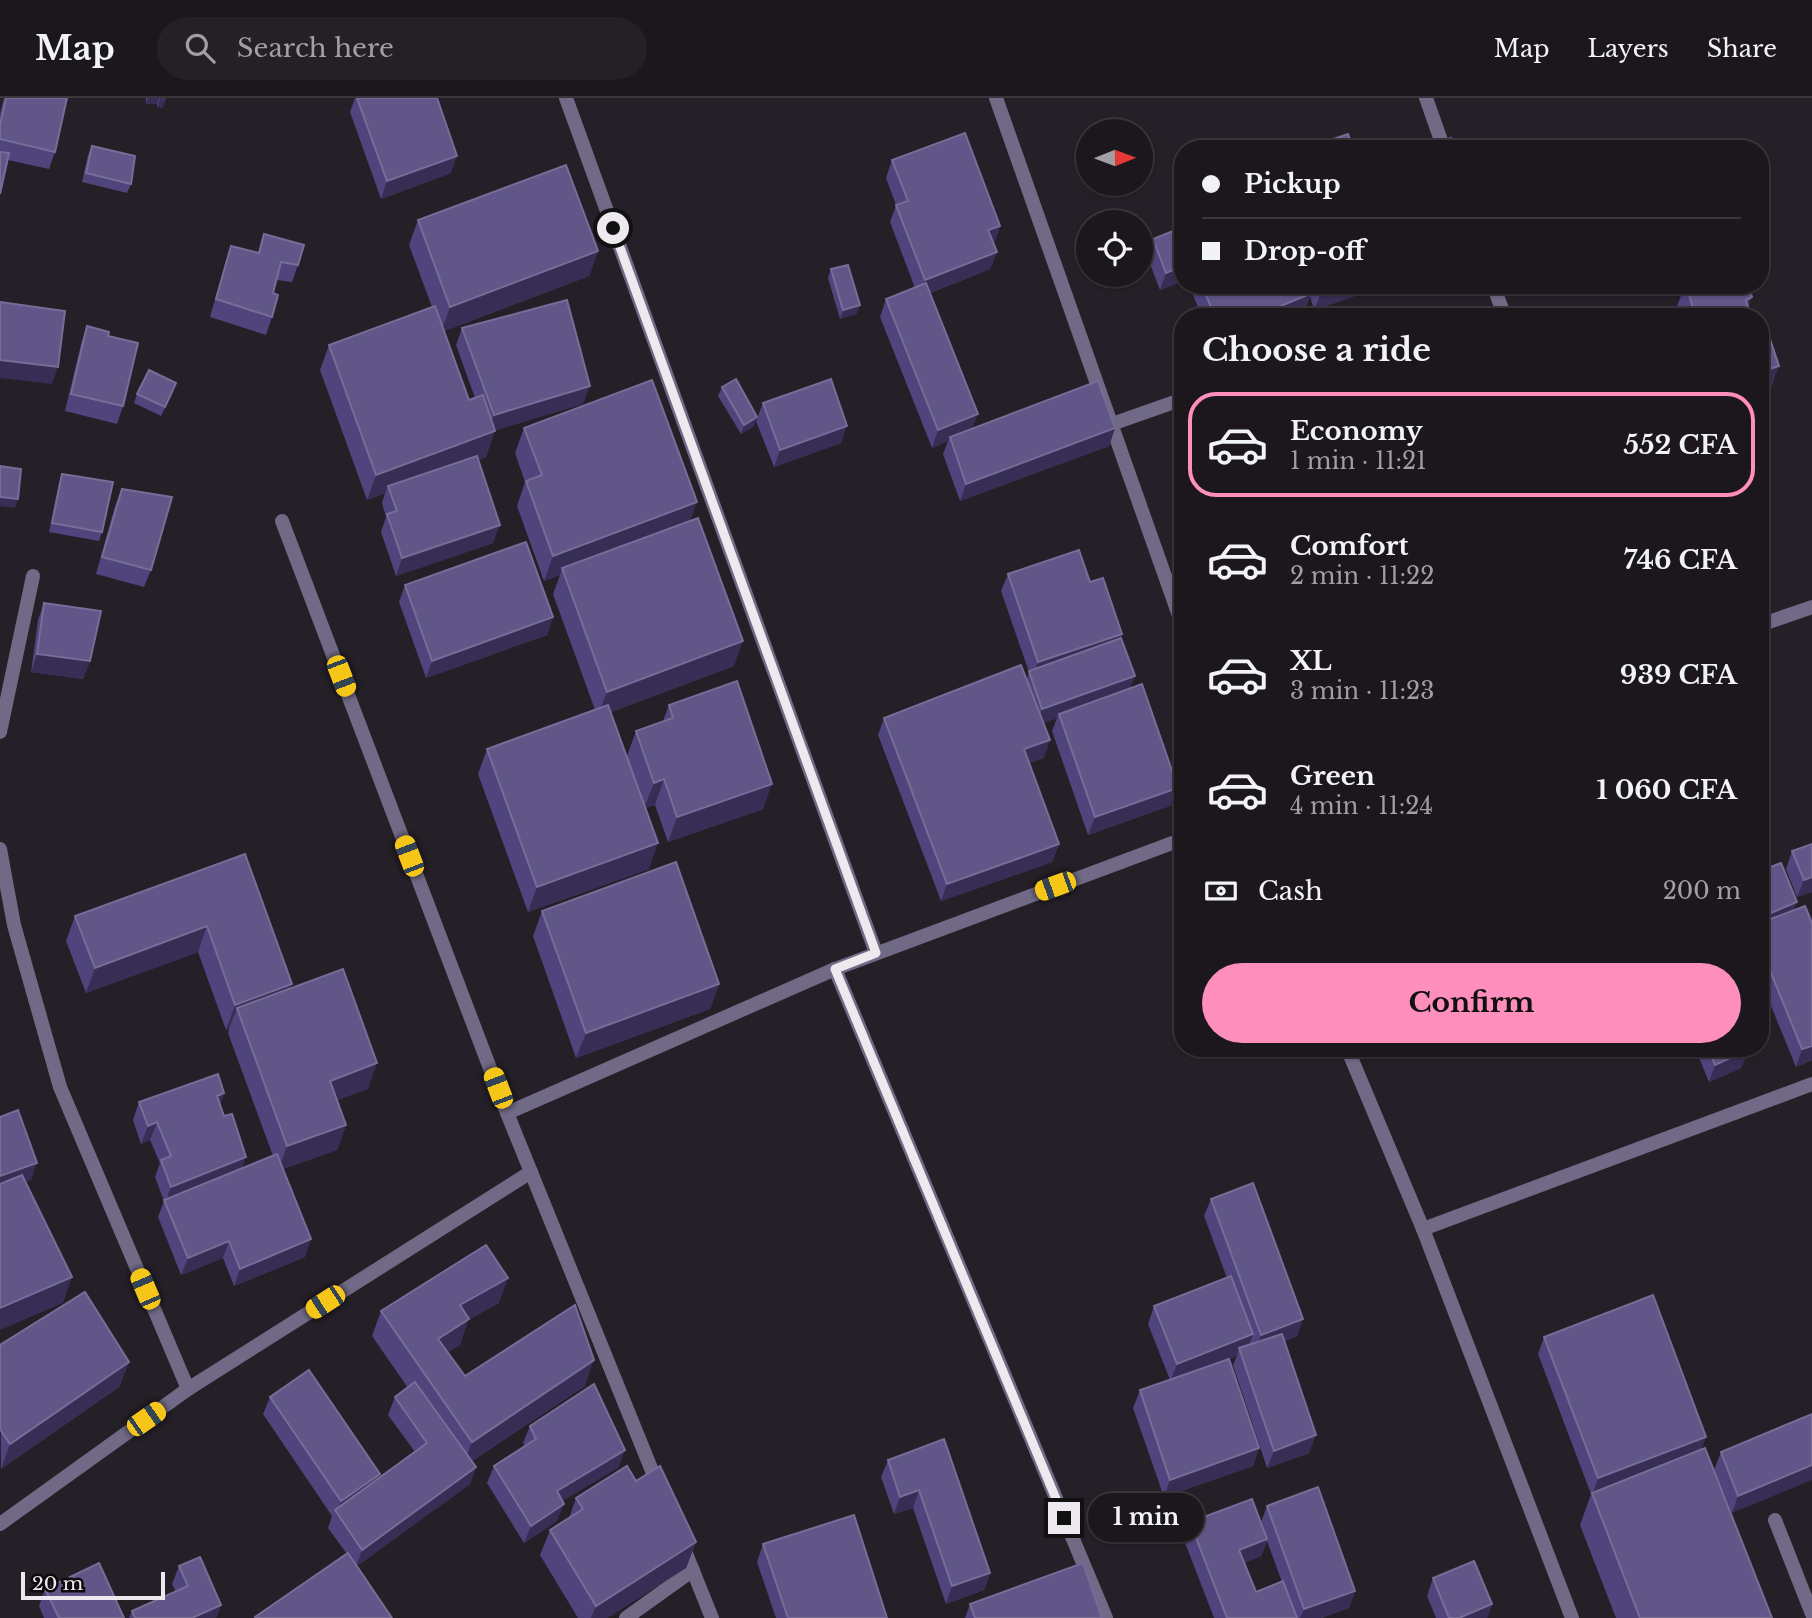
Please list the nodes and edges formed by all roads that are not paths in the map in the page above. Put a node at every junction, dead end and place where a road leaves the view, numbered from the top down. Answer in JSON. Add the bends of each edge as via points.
{"nodes":[{"id":1,"x":566,"y":98,"type":"edge"},
{"id":2,"x":996,"y":98,"type":"edge"},
{"id":3,"x":1426,"y":98,"type":"edge"},
{"id":4,"x":1441,"y":140,"type":"edge"},
{"id":5,"x":1174,"y":402,"type":"edge"},
{"id":6,"x":1111,"y":424,"type":"junction"},
{"id":7,"x":282,"y":521,"type":"dead end"},
{"id":8,"x":33,"y":576,"type":"dead end"},
{"id":9,"x":1174,"y":602,"type":"edge"},
{"id":10,"x":1812,"y":607,"type":"edge"},
{"id":11,"x":1769,"y":622,"type":"edge"},
{"id":12,"x":0,"y":732,"type":"edge"},
{"id":13,"x":1174,"y":842,"type":"edge"},
{"id":14,"x":0,"y":849,"type":"edge"},
{"id":15,"x":876,"y":953,"type":"junction"},
{"id":16,"x":835,"y":969,"type":"junction"},
{"id":17,"x":1351,"y":1057,"type":"edge"},
{"id":18,"x":1812,"y":1084,"type":"edge"},
{"id":19,"x":507,"y":1113,"type":"junction"},
{"id":20,"x":531,"y":1172,"type":"junction"},
{"id":21,"x":1423,"y":1229,"type":"junction"},
{"id":22,"x":188,"y":1389,"type":"junction"},
{"id":23,"x":667,"y":1506,"type":"edge"},
{"id":24,"x":1775,"y":1520,"type":"dead end"},
{"id":25,"x":0,"y":1524,"type":"edge"},
{"id":26,"x":677,"y":1531,"type":"edge"},
{"id":27,"x":693,"y":1570,"type":"junction"},
{"id":28,"x":1812,"y":1614,"type":"edge"},
{"id":29,"x":625,"y":1618,"type":"edge"},
{"id":30,"x":712,"y":1618,"type":"edge"},
{"id":31,"x":1106,"y":1618,"type":"edge"},
{"id":32,"x":1572,"y":1618,"type":"edge"}],
"edges":[{"from":1,"to":15,"type":"street"},
{"from":2,"to":6,"type":"street"},
{"from":3,"to":4,"type":"street"},
{"from":5,"to":6,"type":"street"},
{"from":6,"to":9,"type":"street"},
{"from":7,"to":19,"type":"street"},
{"from":8,"to":12,"type":"street"},
{"from":10,"to":11,"type":"street"},
{"from":13,"to":15,"type":"street"},
{"from":14,"to":22,"type":"street","via":[[14,925],[60,1087]]},
{"from":15,"to":16,"type":"street"},
{"from":16,"to":19,"type":"street"},
{"from":16,"to":31,"type":"street"},
{"from":17,"to":21,"type":"street"},
{"from":18,"to":21,"type":"street"},
{"from":19,"to":20,"type":"street"},
{"from":20,"to":22,"type":"street"},
{"from":20,"to":23,"type":"street"},
{"from":21,"to":32,"type":"street"},
{"from":22,"to":25,"type":"street"},
{"from":24,"to":28,"type":"street"},
{"from":26,"to":27,"type":"street"},
{"from":27,"to":29,"type":"street"},
{"from":27,"to":30,"type":"street"}]}
